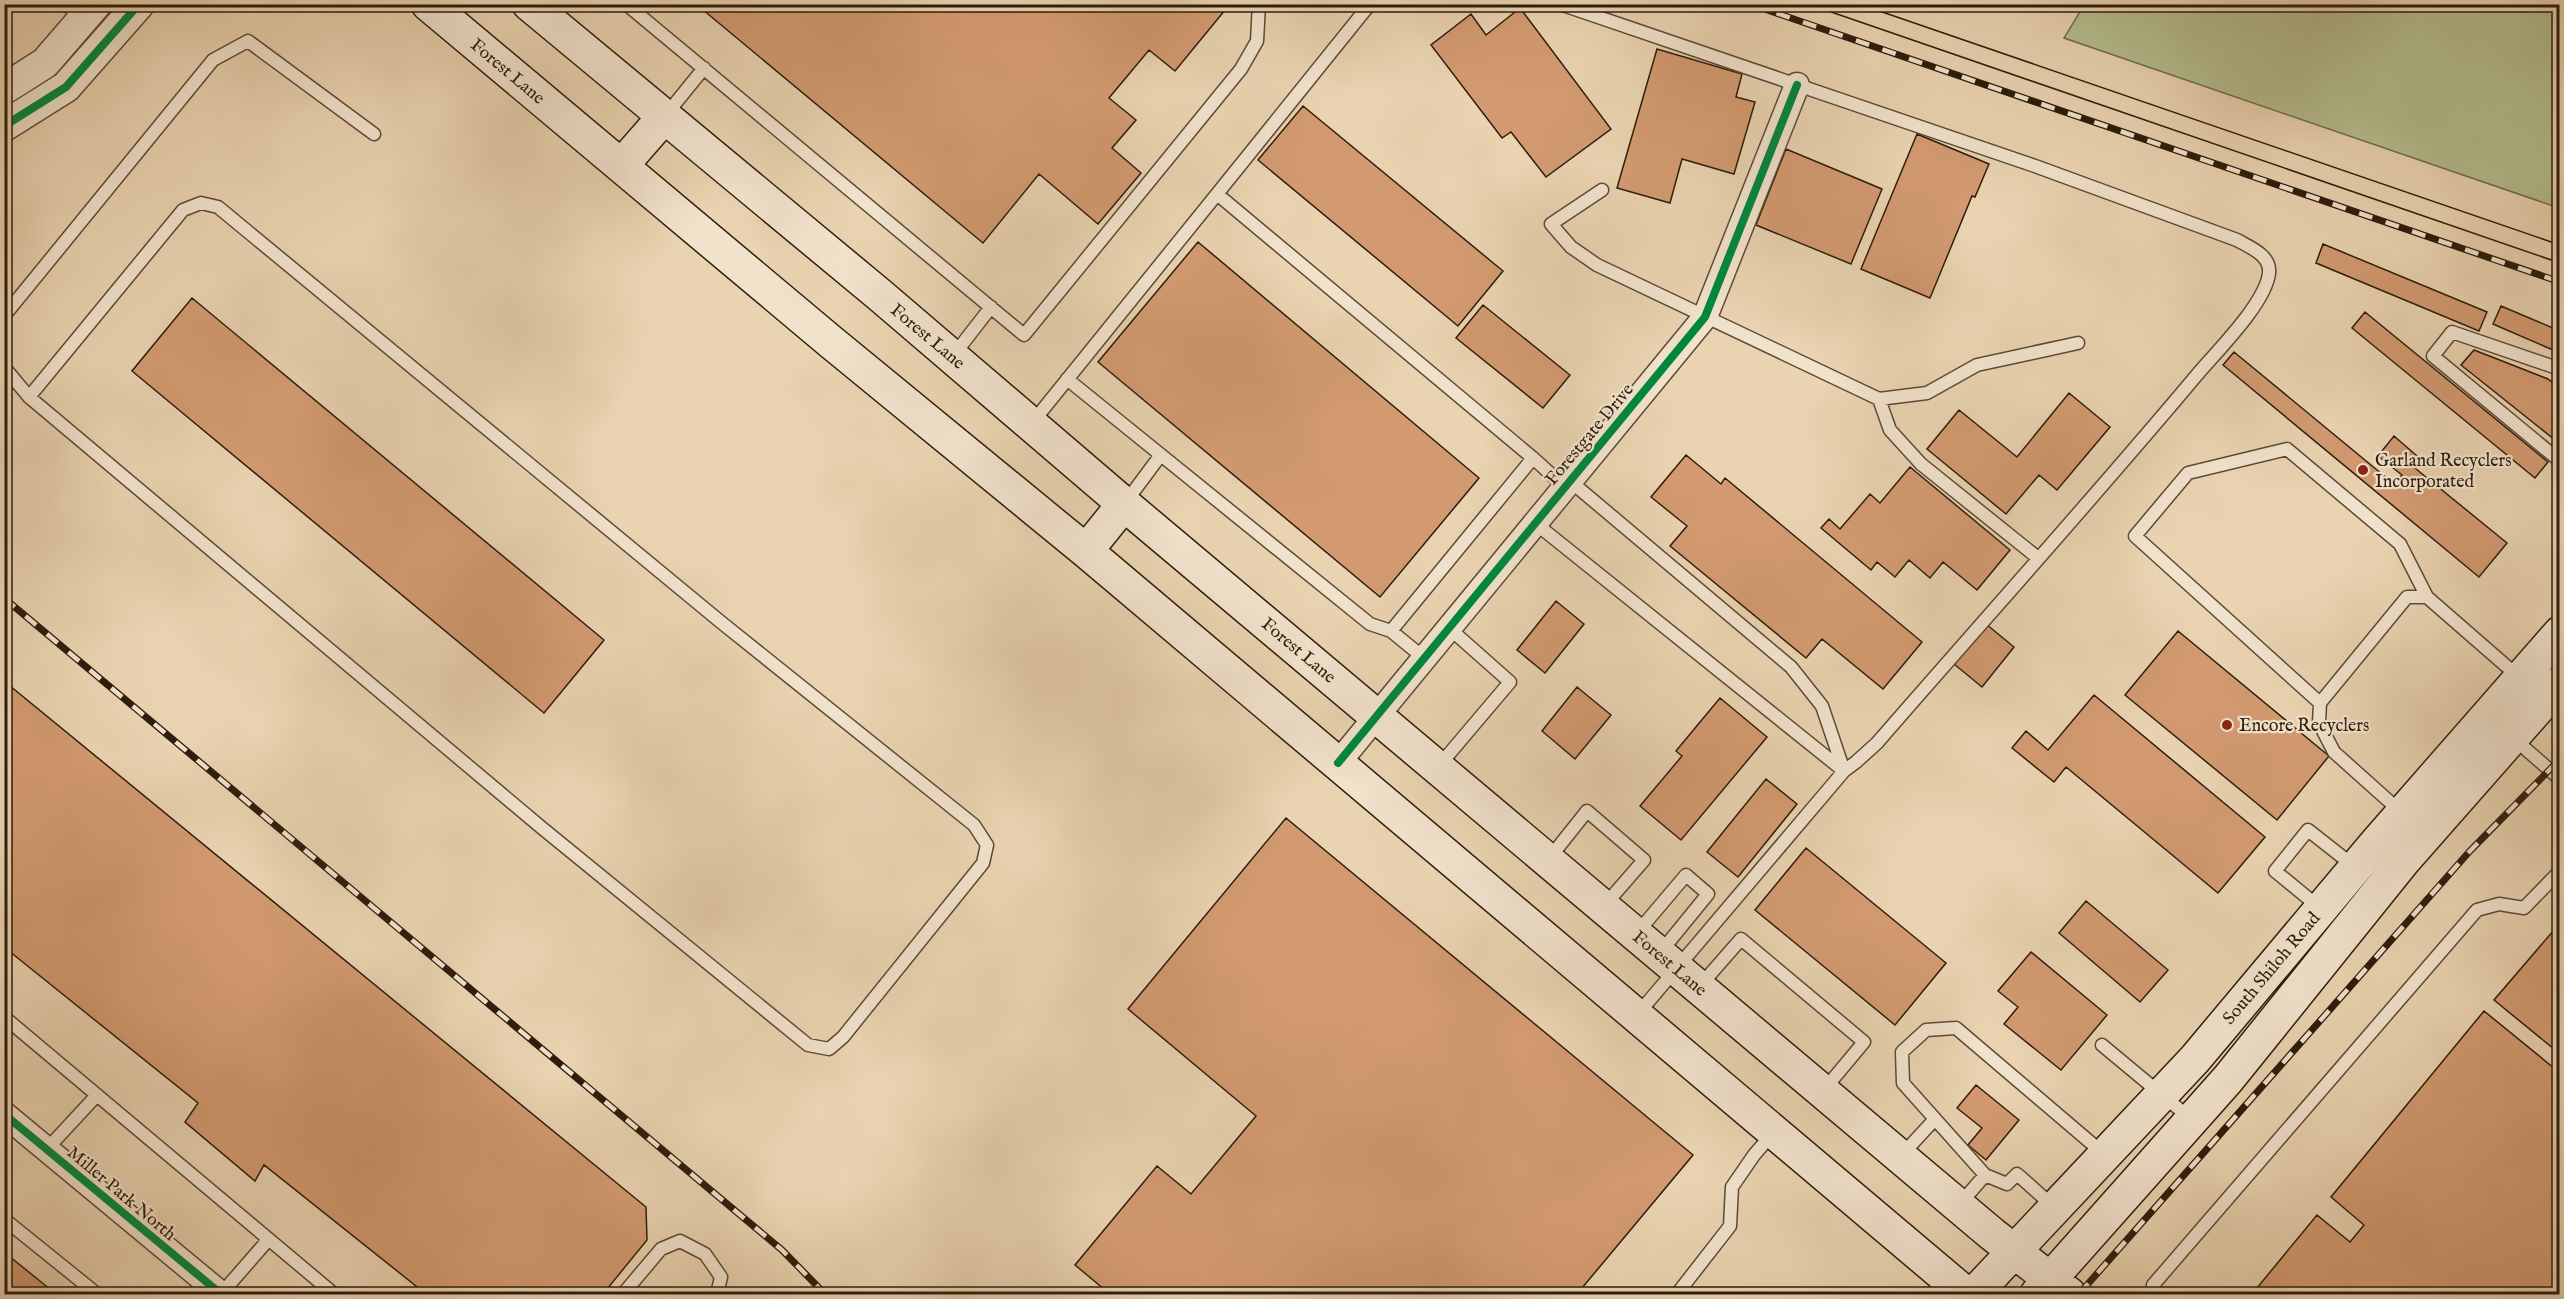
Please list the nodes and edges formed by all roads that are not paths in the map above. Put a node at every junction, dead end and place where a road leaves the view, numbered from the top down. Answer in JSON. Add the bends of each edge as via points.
{"nodes":[{"id":1,"x":138,"y":4,"type":"edge"},
{"id":2,"x":428,"y":4,"type":"edge"},
{"id":3,"x":529,"y":4,"type":"edge"},
{"id":4,"x":626,"y":4,"type":"edge"},
{"id":5,"x":1258,"y":4,"type":"edge"},
{"id":6,"x":1370,"y":4,"type":"edge"},
{"id":7,"x":1560,"y":4,"type":"edge"},
{"id":8,"x":82,"y":10,"type":"edge"},
{"id":9,"x":704,"y":68,"type":"junction"},
{"id":10,"x":1797,"y":85,"type":"junction"},
{"id":11,"x":4,"y":89,"type":"edge"},
{"id":12,"x":664,"y":117,"type":"junction"},
{"id":13,"x":4,"y":126,"type":"edge"},
{"id":14,"x":375,"y":134,"type":"dead end"},
{"id":15,"x":622,"y":165,"type":"junction"},
{"id":16,"x":1602,"y":190,"type":"dead end"},
{"id":17,"x":1217,"y":194,"type":"junction"},
{"id":18,"x":991,"y":307,"type":"junction"},
{"id":19,"x":4,"y":316,"type":"edge"},
{"id":20,"x":1705,"y":316,"type":"junction"},
{"id":21,"x":2078,"y":343,"type":"dead end"},
{"id":22,"x":952,"y":357,"type":"junction"},
{"id":23,"x":4,"y":367,"type":"edge"},
{"id":24,"x":2559,"y":369,"type":"edge"},
{"id":25,"x":1067,"y":379,"type":"junction"},
{"id":26,"x":29,"y":397,"type":"junction"},
{"id":27,"x":1879,"y":399,"type":"junction"},
{"id":28,"x":1031,"y":424,"type":"junction"},
{"id":29,"x":1160,"y":456,"type":"junction"},
{"id":30,"x":1533,"y":458,"type":"junction"},
{"id":31,"x":2559,"y":461,"type":"edge"},
{"id":32,"x":1567,"y":484,"type":"junction"},
{"id":33,"x":1124,"y":504,"type":"junction"},
{"id":34,"x":1535,"y":523,"type":"junction"},
{"id":35,"x":1086,"y":552,"type":"junction"},
{"id":36,"x":2038,"y":558,"type":"junction"},
{"id":37,"x":2427,"y":597,"type":"junction"},
{"id":38,"x":1449,"y":628,"type":"junction"},
{"id":39,"x":1391,"y":631,"type":"junction"},
{"id":40,"x":2559,"y":633,"type":"edge"},
{"id":41,"x":1424,"y":658,"type":"junction"},
{"id":42,"x":2520,"y":678,"type":"junction"},
{"id":43,"x":2559,"y":683,"type":"edge"},
{"id":44,"x":2320,"y":703,"type":"junction"},
{"id":45,"x":1377,"y":715,"type":"junction"},
{"id":46,"x":2512,"y":737,"type":"junction"},
{"id":47,"x":1338,"y":764,"type":"junction"},
{"id":48,"x":1438,"y":768,"type":"junction"},
{"id":49,"x":1844,"y":771,"type":"junction"},
{"id":50,"x":2559,"y":779,"type":"edge"},
{"id":51,"x":2402,"y":813,"type":"junction"},
{"id":52,"x":1547,"y":860,"type":"junction"},
{"id":53,"x":2559,"y":871,"type":"edge"},
{"id":54,"x":2369,"y":878,"type":"junction"},
{"id":55,"x":1604,"y":907,"type":"junction"},
{"id":56,"x":2334,"y":920,"type":"junction"},
{"id":57,"x":1667,"y":961,"type":"junction"},
{"id":58,"x":1636,"y":1016,"type":"junction"},
{"id":59,"x":5,"y":1018,"type":"edge"},
{"id":60,"x":2102,"y":1045,"type":"dead end"},
{"id":61,"x":1822,"y":1092,"type":"junction"},
{"id":62,"x":2162,"y":1094,"type":"junction"},
{"id":63,"x":97,"y":1095,"type":"junction"},
{"id":64,"x":4,"y":1114,"type":"edge"},
{"id":65,"x":1934,"y":1120,"type":"junction"},
{"id":66,"x":2192,"y":1120,"type":"junction"},
{"id":67,"x":1774,"y":1132,"type":"junction"},
{"id":68,"x":47,"y":1149,"type":"junction"},
{"id":69,"x":2105,"y":1154,"type":"junction"},
{"id":70,"x":1900,"y":1157,"type":"junction"},
{"id":71,"x":1985,"y":1175,"type":"junction"},
{"id":72,"x":1959,"y":1206,"type":"junction"},
{"id":73,"x":2055,"y":1207,"type":"junction"},
{"id":74,"x":4,"y":1218,"type":"edge"},
{"id":75,"x":268,"y":1240,"type":"junction"},
{"id":76,"x":2013,"y":1252,"type":"junction"},
{"id":77,"x":2052,"y":1290,"type":"edge"},
{"id":78,"x":97,"y":1294,"type":"edge"},
{"id":79,"x":221,"y":1294,"type":"edge"},
{"id":80,"x":334,"y":1294,"type":"edge"},
{"id":81,"x":623,"y":1294,"type":"edge"},
{"id":82,"x":717,"y":1294,"type":"edge"},
{"id":83,"x":1677,"y":1294,"type":"edge"},
{"id":84,"x":1966,"y":1294,"type":"edge"},
{"id":85,"x":1974,"y":1294,"type":"edge"},
{"id":86,"x":2158,"y":1294,"type":"edge"}],
"edges":[{"from":1,"to":13,"type":"street","via":[[66,87]]},
{"from":2,"to":15,"type":"main road","name":"Forest Lane"},
{"from":3,"to":12,"type":"main road","name":"Forest Lane"},
{"from":4,"to":9,"type":"lane"},
{"from":5,"to":18,"type":"lane","via":[[1257,41],[1240,69],[1024,335]]},
{"from":6,"to":17,"type":"lane"},
{"from":7,"to":10,"type":"lane"},
{"from":8,"to":11,"type":"street","via":[[45,63]]},
{"from":9,"to":12,"type":"lane"},
{"from":9,"to":18,"type":"lane"},
{"from":10,"to":20,"type":"street","name":"Forestgate Drive"},
{"from":10,"to":36,"type":"lane","via":[[2046,170],[2237,240],[2263,255],[2270,270],[2266,288],[2251,310]]},
{"from":12,"to":15,"type":"main road"},
{"from":12,"to":22,"type":"main road","name":"Forest Lane"},
{"from":14,"to":19,"type":"lane","via":[[248,41],[213,60]]},
{"from":15,"to":35,"type":"main road","name":"Forest Lane"},
{"from":16,"to":20,"type":"lane","via":[[1551,224],[1571,248],[1597,265]]},
{"from":17,"to":25,"type":"lane"},
{"from":17,"to":30,"type":"lane"},
{"from":18,"to":22,"type":"lane"},
{"from":20,"to":27,"type":"lane"},
{"from":20,"to":32,"type":"street","name":"Forestgate Drive"},
{"from":21,"to":27,"type":"lane","via":[[1977,365],[1927,393]]},
{"from":22,"to":28,"type":"main road","name":"Forest Lane"},
{"from":23,"to":26,"type":"lane"},
{"from":24,"to":31,"type":"lane","via":[[2452,332],[2433,356]]},
{"from":25,"to":28,"type":"lane"},
{"from":25,"to":29,"type":"lane"},
{"from":26,"to":26,"type":"lane","via":[[808,1046],[829,1049],[843,1037],[983,863],[987,845],[974,825],[722,623],[218,207],[201,203],[183,210]]},
{"from":27,"to":36,"type":"lane","via":[[1890,430],[1920,464]]},
{"from":28,"to":33,"type":"main road","name":"Forest Lane"},
{"from":29,"to":33,"type":"lane"},
{"from":29,"to":39,"type":"lane","via":[[1370,624]]},
{"from":30,"to":32,"type":"lane"},
{"from":30,"to":39,"type":"lane"},
{"from":32,"to":34,"type":"street","name":"Forestgate Drive"},
{"from":32,"to":49,"type":"lane","via":[[1791,667],[1822,706]]},
{"from":33,"to":35,"type":"main road"},
{"from":33,"to":45,"type":"main road","name":"Forest Lane"},
{"from":34,"to":38,"type":"street","name":"Forestgate Drive"},
{"from":34,"to":49,"type":"lane"},
{"from":35,"to":47,"type":"main road","name":"Forest Lane"},
{"from":36,"to":49,"type":"lane","via":[[1877,743]]},
{"from":37,"to":42,"type":"lane"},
{"from":37,"to":44,"type":"lane","via":[[2407,597]]},
{"from":37,"to":44,"type":"lane","via":[[2400,544],[2287,449],[2188,473],[2135,536]]},
{"from":38,"to":41,"type":"street","name":"Forestgate Drive"},
{"from":38,"to":48,"type":"lane","via":[[1510,682]]},
{"from":39,"to":41,"type":"lane"},
{"from":40,"to":42,"type":"main road","name":"South Shiloh Road"},
{"from":41,"to":45,"type":"street","name":"Forestgate Drive"},
{"from":42,"to":51,"type":"main road","name":"South Shiloh Road"},
{"from":43,"to":46,"type":"main road","name":"South Shiloh Road"},
{"from":44,"to":51,"type":"lane","via":[[2319,723],[2334,752]]},
{"from":45,"to":47,"type":"street","name":"Forestgate Drive"},
{"from":45,"to":48,"type":"main road","name":"Forest Lane"},
{"from":46,"to":50,"type":"lane"},
{"from":46,"to":54,"type":"main road","name":"South Shiloh Road"},
{"from":47,"to":58,"type":"main road","name":"Forest Lane"},
{"from":48,"to":52,"type":"main road","name":"Forest Lane"},
{"from":49,"to":57,"type":"lane"},
{"from":51,"to":54,"type":"main road","name":"South Shiloh Road"},
{"from":52,"to":55,"type":"main road","name":"Forest Lane"},
{"from":52,"to":55,"type":"lane","via":[[1587,811],[1644,860]]},
{"from":53,"to":86,"type":"lane","via":[[2524,908],[2499,904],[2477,910],[2153,1285]]},
{"from":54,"to":56,"type":"main road","name":"South Shiloh Road"},
{"from":54,"to":56,"type":"lane","via":[[2308,830],[2275,871]]},
{"from":55,"to":57,"type":"main road","name":"Forest Lane"},
{"from":56,"to":62,"type":"main road","name":"South Shiloh Road"},
{"from":56,"to":66,"type":"main road","name":"South Shiloh Road"},
{"from":57,"to":57,"type":"lane","via":[[1686,875],[1708,894]]},
{"from":57,"to":58,"type":"lane"},
{"from":57,"to":61,"type":"main road","name":"Forest Lane"},
{"from":57,"to":61,"type":"lane","via":[[1742,939],[1864,1042]]},
{"from":58,"to":67,"type":"main road","name":"Forest Lane"},
{"from":59,"to":63,"type":"lane"},
{"from":60,"to":62,"type":"lane"},
{"from":61,"to":70,"type":"main road","name":"Forest Lane"},
{"from":62,"to":66,"type":"lane"},
{"from":62,"to":69,"type":"main road","name":"South Shiloh Road"},
{"from":63,"to":68,"type":"lane"},
{"from":63,"to":75,"type":"lane"},
{"from":64,"to":68,"type":"street","name":"Miller Park North"},
{"from":65,"to":69,"type":"lane","via":[[1903,1083],[1902,1052],[1926,1030],[1956,1028]]},
{"from":65,"to":70,"type":"lane"},
{"from":65,"to":71,"type":"lane"},
{"from":66,"to":77,"type":"main road","name":"South Shiloh Road"},
{"from":67,"to":83,"type":"lane","via":[[1732,1187],[1730,1226]]},
{"from":67,"to":84,"type":"main road","name":"Forest Lane"},
{"from":68,"to":79,"type":"street","name":"Miller Park North"},
{"from":69,"to":73,"type":"main road","name":"South Shiloh Road"},
{"from":70,"to":72,"type":"main road","name":"Forest Lane"},
{"from":71,"to":72,"type":"lane"},
{"from":71,"to":73,"type":"lane","via":[[2007,1184],[2017,1174]]},
{"from":72,"to":76,"type":"main road","name":"Forest Lane"},
{"from":73,"to":76,"type":"main road","name":"South Shiloh Road"},
{"from":74,"to":78,"type":"lane"},
{"from":75,"to":79,"type":"lane"},
{"from":75,"to":80,"type":"lane"},
{"from":76,"to":77,"type":"main road","name":"Forest Lane"},
{"from":76,"to":85,"type":"main road","name":"South Shiloh Road"},
{"from":81,"to":82,"type":"lane","via":[[661,1249],[680,1241],[705,1254],[711,1262],[722,1278]]}]}
